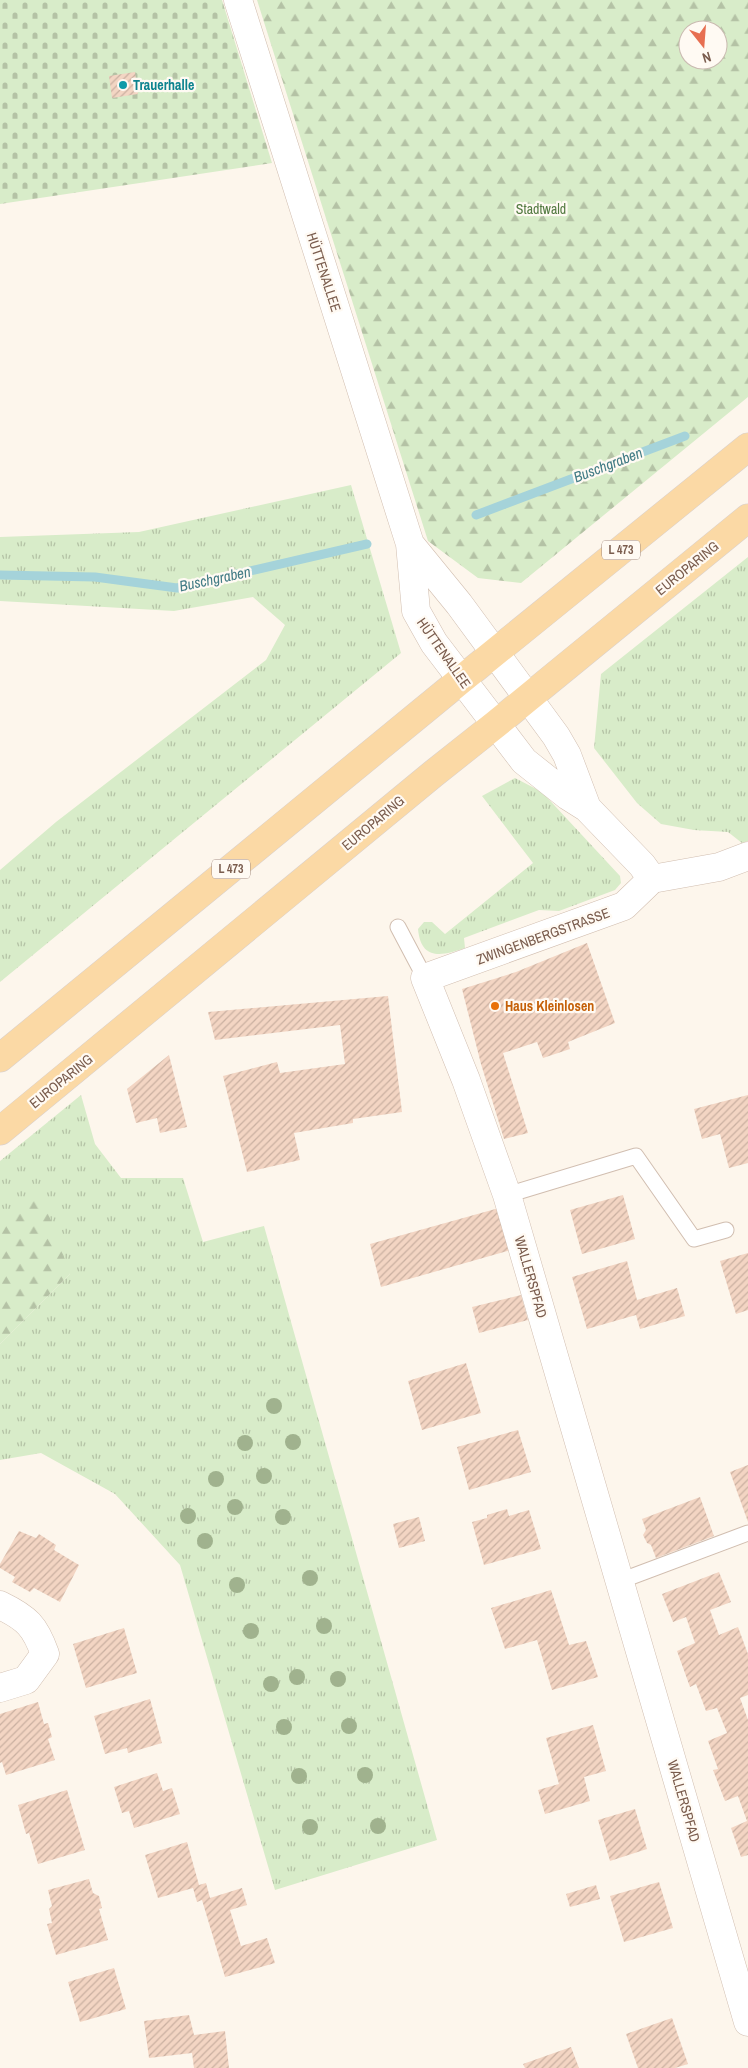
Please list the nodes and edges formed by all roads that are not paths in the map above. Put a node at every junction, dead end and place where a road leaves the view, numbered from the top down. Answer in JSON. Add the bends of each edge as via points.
{"nodes":[{"id":1,"x":238,"y":0,"type":"edge"},
{"id":2,"x":748,"y":448,"type":"edge"},
{"id":3,"x":748,"y":518,"type":"edge"},
{"id":4,"x":410,"y":544,"type":"junction"},
{"id":5,"x":495,"y":652,"type":"junction"},
{"id":6,"x":462,"y":679,"type":"junction"},
{"id":7,"x":528,"y":698,"type":"junction"},
{"id":8,"x":496,"y":724,"type":"junction"},
{"id":9,"x":587,"y":808,"type":"junction"},
{"id":10,"x":748,"y":856,"type":"edge"},
{"id":11,"x":652,"y":879,"type":"junction"},
{"id":12,"x":398,"y":927,"type":"dead end"},
{"id":13,"x":425,"y":978,"type":"junction"},
{"id":14,"x":0,"y":1058,"type":"edge"},
{"id":15,"x":0,"y":1131,"type":"edge"},
{"id":16,"x":507,"y":1195,"type":"junction"},
{"id":17,"x":726,"y":1230,"type":"dead end"},
{"id":18,"x":748,"y":1533,"type":"edge"},
{"id":19,"x":620,"y":1581,"type":"junction"},
{"id":20,"x":0,"y":1605,"type":"edge"},
{"id":21,"x":0,"y":1688,"type":"edge"},
{"id":22,"x":748,"y":2022,"type":"edge"}],
"edges":[{"from":1,"to":4,"type":"street","name":"HÜTTENALLEE"},
{"from":2,"to":5,"type":"main road","number":"L 473"},
{"from":3,"to":7,"type":"main road","name":"EUROPARING"},
{"from":4,"to":5,"type":"street","name":"HÜTTENALLEE"},
{"from":4,"to":6,"type":"street","name":"HÜTTENALLEE","via":[[416,612],[434,643]]},
{"from":5,"to":6,"type":"main road","number":"L 473"},
{"from":5,"to":7,"type":"street"},
{"from":6,"to":8,"type":"street","name":"HÜTTENALLEE"},
{"from":6,"to":14,"type":"main road","number":"L 473"},
{"from":7,"to":8,"type":"main road","name":"EUROPARING"},
{"from":7,"to":9,"type":"street","via":[[567,755]]},
{"from":8,"to":9,"type":"street","via":[[524,761]]},
{"from":8,"to":15,"type":"main road","name":"EUROPARING"},
{"from":9,"to":11,"type":"street"},
{"from":10,"to":11,"type":"street","via":[[719,868]]},
{"from":11,"to":13,"type":"street","name":"ZWINGENBERGSTRASSE","via":[[624,906]]},
{"from":12,"to":13,"type":"lane"},
{"from":13,"to":16,"type":"street","name":"WALLERSPFAD"},
{"from":16,"to":17,"type":"lane","via":[[636,1156],[694,1239]]},
{"from":16,"to":19,"type":"street","name":"WALLERSPFAD"},
{"from":18,"to":19,"type":"lane"},
{"from":19,"to":22,"type":"street","name":"WALLERSPFAD"},
{"from":20,"to":21,"type":"street","via":[[26,1620],[38,1634],[45,1654],[26,1680]]}]}
